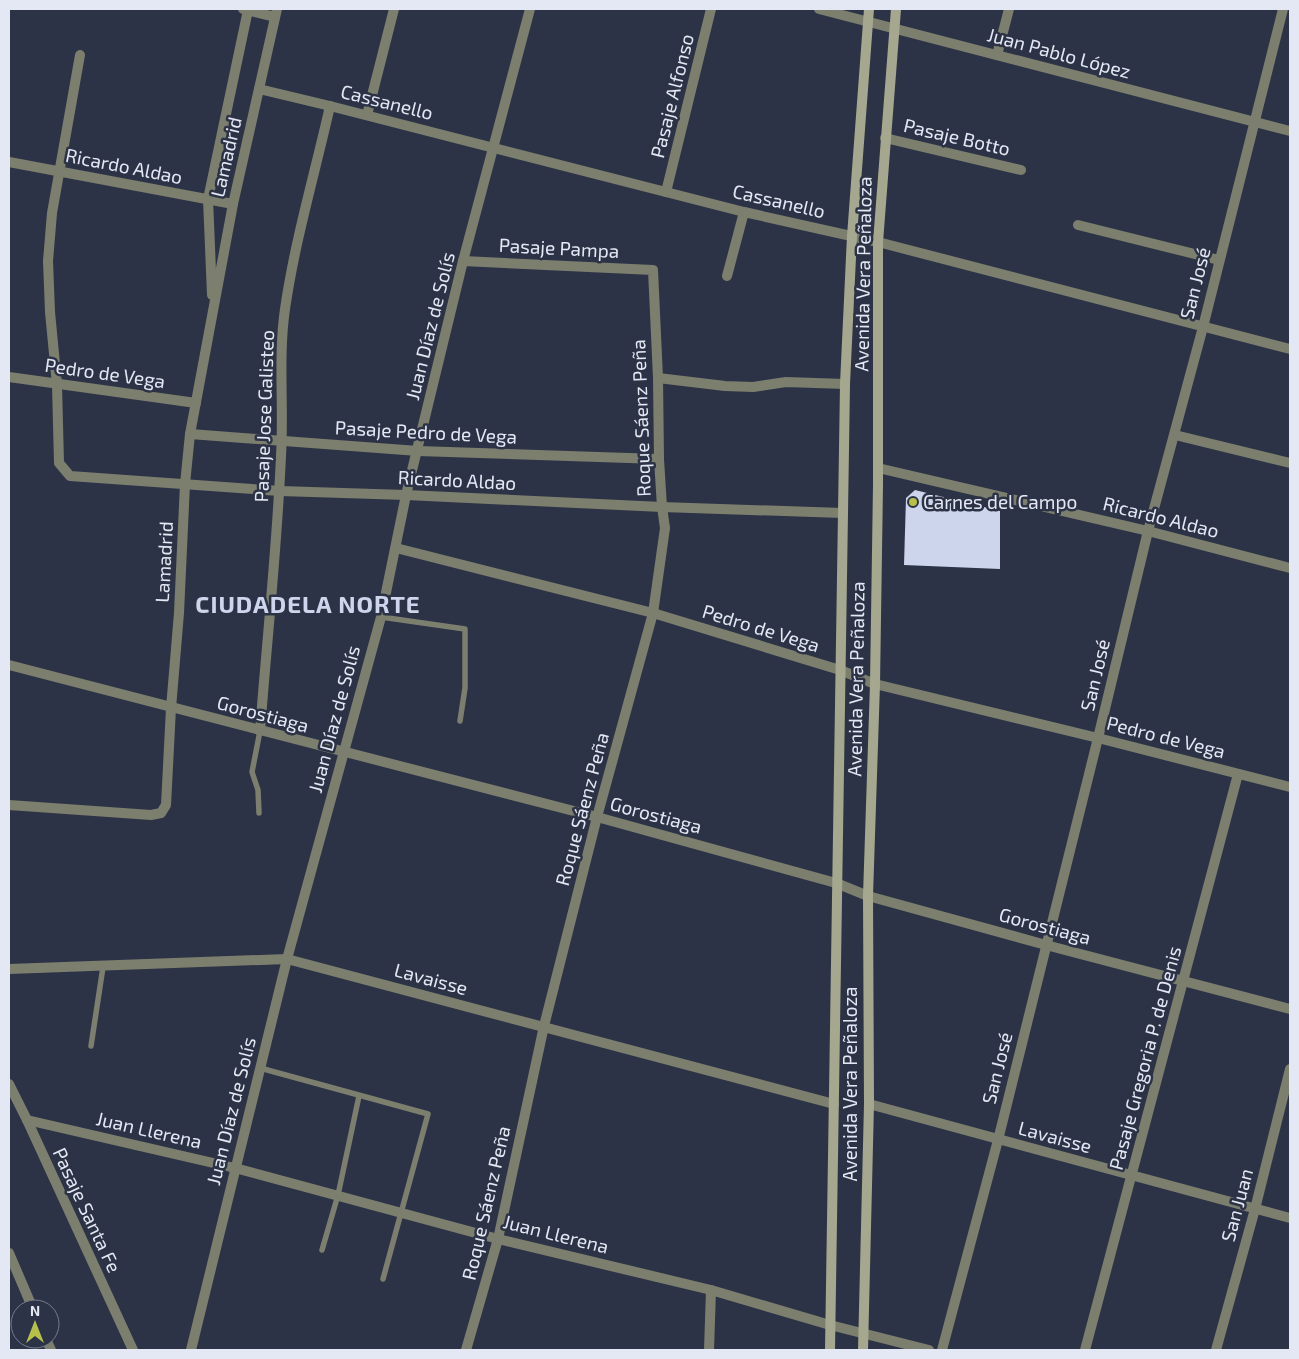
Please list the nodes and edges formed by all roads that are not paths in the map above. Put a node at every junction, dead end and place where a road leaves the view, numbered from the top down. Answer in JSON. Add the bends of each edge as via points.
{"nodes":[{"id":1,"x":246,"y":9,"type":"edge"},
{"id":2,"x":394,"y":9,"type":"edge"},
{"id":3,"x":530,"y":9,"type":"edge"},
{"id":4,"x":712,"y":9,"type":"edge"},
{"id":5,"x":819,"y":9,"type":"edge"},
{"id":6,"x":869,"y":9,"type":"edge"},
{"id":7,"x":896,"y":9,"type":"edge"},
{"id":8,"x":1009,"y":9,"type":"edge"},
{"id":9,"x":276,"y":13,"type":"edge"},
{"id":10,"x":1285,"y":16,"type":"edge"},
{"id":11,"x":868,"y":21,"type":"junction"},
{"id":12,"x":895,"y":28,"type":"junction"},
{"id":13,"x":80,"y":55,"type":"dead end"},
{"id":14,"x":998,"y":55,"type":"junction"},
{"id":15,"x":260,"y":89,"type":"junction"},
{"id":16,"x":330,"y":106,"type":"junction"},
{"id":17,"x":367,"y":115,"type":"junction"},
{"id":18,"x":1254,"y":122,"type":"junction"},
{"id":19,"x":1290,"y":131,"type":"edge"},
{"id":20,"x":885,"y":138,"type":"junction"},
{"id":21,"x":494,"y":148,"type":"junction"},
{"id":22,"x":9,"y":162,"type":"edge"},
{"id":23,"x":1021,"y":170,"type":"dead end"},
{"id":24,"x":60,"y":171,"type":"junction"},
{"id":25,"x":666,"y":192,"type":"junction"},
{"id":26,"x":208,"y":199,"type":"junction"},
{"id":27,"x":233,"y":204,"type":"junction"},
{"id":28,"x":744,"y":212,"type":"junction"},
{"id":29,"x":1078,"y":225,"type":"dead end"},
{"id":30,"x":852,"y":236,"type":"junction"},
{"id":31,"x":878,"y":242,"type":"junction"},
{"id":32,"x":1219,"y":260,"type":"junction"},
{"id":33,"x":463,"y":261,"type":"junction"},
{"id":34,"x":653,"y":270,"type":"joint"},
{"id":35,"x":727,"y":276,"type":"dead end"},
{"id":36,"x":212,"y":314,"type":"junction"},
{"id":37,"x":1202,"y":326,"type":"junction"},
{"id":38,"x":1290,"y":349,"type":"edge"},
{"id":39,"x":9,"y":377,"type":"edge"},
{"id":40,"x":658,"y":378,"type":"junction"},
{"id":41,"x":845,"y":384,"type":"junction"},
{"id":42,"x":57,"y":385,"type":"junction"},
{"id":43,"x":196,"y":403,"type":"junction"},
{"id":44,"x":190,"y":434,"type":"junction"},
{"id":45,"x":1174,"y":435,"type":"junction"},
{"id":46,"x":282,"y":441,"type":"junction"},
{"id":47,"x":418,"y":451,"type":"junction"},
{"id":48,"x":659,"y":459,"type":"junction"},
{"id":49,"x":1290,"y":463,"type":"edge"},
{"id":50,"x":878,"y":468,"type":"junction"},
{"id":51,"x":185,"y":484,"type":"junction"},
{"id":52,"x":280,"y":491,"type":"junction"},
{"id":53,"x":406,"y":495,"type":"junction"},
{"id":54,"x":662,"y":507,"type":"junction"},
{"id":55,"x":843,"y":513,"type":"junction"},
{"id":56,"x":1148,"y":531,"type":"junction"},
{"id":57,"x":396,"y":548,"type":"junction"},
{"id":58,"x":1290,"y":568,"type":"edge"},
{"id":59,"x":653,"y":613,"type":"junction"},
{"id":60,"x":381,"y":617,"type":"junction"},
{"id":61,"x":9,"y":666,"type":"edge"},
{"id":62,"x":840,"y":670,"type":"junction"},
{"id":63,"x":875,"y":684,"type":"junction"},
{"id":64,"x":171,"y":708,"type":"junction"},
{"id":65,"x":460,"y":721,"type":"dead end"},
{"id":66,"x":260,"y":731,"type":"junction"},
{"id":67,"x":1098,"y":738,"type":"junction"},
{"id":68,"x":343,"y":752,"type":"junction"},
{"id":69,"x":1238,"y":774,"type":"junction"},
{"id":70,"x":1290,"y":788,"type":"edge"},
{"id":71,"x":9,"y":806,"type":"edge"},
{"id":72,"x":259,"y":813,"type":"dead end"},
{"id":73,"x":597,"y":817,"type":"junction"},
{"id":74,"x":836,"y":883,"type":"junction"},
{"id":75,"x":868,"y":896,"type":"junction"},
{"id":76,"x":1046,"y":945,"type":"junction"},
{"id":77,"x":287,"y":959,"type":"junction"},
{"id":78,"x":103,"y":967,"type":"junction"},
{"id":79,"x":9,"y":969,"type":"edge"},
{"id":80,"x":1183,"y":981,"type":"junction"},
{"id":81,"x":1290,"y":1008,"type":"edge"},
{"id":82,"x":544,"y":1026,"type":"junction"},
{"id":83,"x":91,"y":1046,"type":"dead end"},
{"id":84,"x":260,"y":1068,"type":"junction"},
{"id":85,"x":1290,"y":1069,"type":"edge"},
{"id":86,"x":9,"y":1084,"type":"edge"},
{"id":87,"x":359,"y":1096,"type":"junction"},
{"id":88,"x":834,"y":1104,"type":"junction"},
{"id":89,"x":869,"y":1104,"type":"junction"},
{"id":90,"x":27,"y":1120,"type":"junction"},
{"id":91,"x":998,"y":1140,"type":"junction"},
{"id":92,"x":235,"y":1168,"type":"junction"},
{"id":93,"x":1132,"y":1176,"type":"junction"},
{"id":94,"x":338,"y":1195,"type":"junction"},
{"id":95,"x":1254,"y":1209,"type":"junction"},
{"id":96,"x":401,"y":1212,"type":"junction"},
{"id":97,"x":1290,"y":1218,"type":"edge"},
{"id":98,"x":498,"y":1238,"type":"junction"},
{"id":99,"x":322,"y":1250,"type":"dead end"},
{"id":100,"x":9,"y":1253,"type":"edge"},
{"id":101,"x":383,"y":1279,"type":"dead end"},
{"id":102,"x":711,"y":1290,"type":"junction"},
{"id":103,"x":29,"y":1299,"type":"edge"},
{"id":104,"x":830,"y":1326,"type":"junction"},
{"id":105,"x":863,"y":1334,"type":"junction"},
{"id":106,"x":132,"y":1350,"type":"edge"},
{"id":107,"x":191,"y":1350,"type":"edge"},
{"id":108,"x":466,"y":1350,"type":"edge"},
{"id":109,"x":709,"y":1350,"type":"edge"},
{"id":110,"x":830,"y":1350,"type":"edge"},
{"id":111,"x":863,"y":1350,"type":"edge"},
{"id":112,"x":929,"y":1350,"type":"edge"},
{"id":113,"x":942,"y":1350,"type":"edge"},
{"id":114,"x":1085,"y":1350,"type":"edge"},
{"id":115,"x":1216,"y":1350,"type":"edge"}],
"edges":[{"from":1,"to":9,"type":"street"},
{"from":1,"to":26,"type":"street","name":"Lamadrid"},
{"from":2,"to":17,"type":"street"},
{"from":3,"to":21,"type":"street","name":"Juan Díaz de Solís"},
{"from":4,"to":25,"type":"street","name":"Pasaje Alfonso"},
{"from":5,"to":11,"type":"street","name":"Juan Pablo López"},
{"from":6,"to":11,"type":"main road","name":"Avenida Vera Peñaloza"},
{"from":7,"to":12,"type":"main road","name":"Avenida Vera Peñaloza"},
{"from":8,"to":14,"type":"street"},
{"from":9,"to":15,"type":"street","name":"Lamadrid"},
{"from":10,"to":18,"type":"street","name":"San José"},
{"from":11,"to":12,"type":"street","name":"Juan Pablo López"},
{"from":11,"to":30,"type":"main road","name":"Avenida Vera Peñaloza"},
{"from":12,"to":14,"type":"street","name":"Juan Pablo López"},
{"from":12,"to":20,"type":"main road","name":"Avenida Vera Peñaloza"},
{"from":13,"to":24,"type":"street"},
{"from":14,"to":18,"type":"street","name":"Juan Pablo López"},
{"from":15,"to":16,"type":"street","name":"Cassanello"},
{"from":15,"to":27,"type":"street","name":"Lamadrid"},
{"from":16,"to":17,"type":"street","name":"Cassanello"},
{"from":16,"to":46,"type":"street","name":"Pasaje Jose Galisteo","via":[[285,310]]},
{"from":17,"to":21,"type":"street","name":"Cassanello"},
{"from":18,"to":19,"type":"street","name":"Juan Pablo López"},
{"from":18,"to":32,"type":"street","name":"San José"},
{"from":20,"to":23,"type":"street","name":"Pasaje Botto"},
{"from":20,"to":31,"type":"main road","name":"Avenida Vera Peñaloza"},
{"from":21,"to":25,"type":"street","name":"Cassanello"},
{"from":21,"to":33,"type":"street","name":"Juan Díaz de Solís"},
{"from":22,"to":24,"type":"street","name":"Ricardo Aldao"},
{"from":24,"to":26,"type":"street","name":"Ricardo Aldao"},
{"from":24,"to":42,"type":"street","via":[[48,261]]},
{"from":25,"to":28,"type":"street","name":"Cassanello"},
{"from":26,"to":27,"type":"street","name":"Ricardo Aldao"},
{"from":26,"to":36,"type":"street","name":"Lamadrid"},
{"from":27,"to":36,"type":"street","name":"Lamadrid"},
{"from":28,"to":30,"type":"street","name":"Cassanello"},
{"from":28,"to":35,"type":"street"},
{"from":29,"to":32,"type":"street"},
{"from":30,"to":31,"type":"street","name":"Cassanello"},
{"from":30,"to":41,"type":"main road","name":"Avenida Vera Peñaloza"},
{"from":31,"to":37,"type":"street","name":"Cassanello"},
{"from":31,"to":50,"type":"main road","name":"Avenida Vera Peñaloza"},
{"from":32,"to":37,"type":"street","name":"San José"},
{"from":33,"to":34,"type":"street","name":"Pasaje Pampa"},
{"from":33,"to":47,"type":"street","name":"Juan Díaz de Solís"},
{"from":34,"to":40,"type":"street","name":"Roque Sáenz Peña"},
{"from":36,"to":43,"type":"street","name":"Lamadrid"},
{"from":37,"to":38,"type":"street","name":"Cassanello"},
{"from":37,"to":45,"type":"street","name":"San José"},
{"from":39,"to":42,"type":"street","name":"Pedro de Vega"},
{"from":40,"to":41,"type":"street","via":[[753,387],[786,382]]},
{"from":40,"to":48,"type":"street","name":"Roque Sáenz Peña"},
{"from":41,"to":55,"type":"main road","name":"Avenida Vera Peñaloza"},
{"from":42,"to":43,"type":"street","name":"Pedro de Vega"},
{"from":42,"to":51,"type":"street","name":"Ricardo Aldao","via":[[59,463],[70,476]]},
{"from":43,"to":44,"type":"street","name":"Lamadrid"},
{"from":44,"to":46,"type":"street","name":"Pasaje Pedro de Vega"},
{"from":44,"to":51,"type":"street","name":"Lamadrid"},
{"from":45,"to":49,"type":"street"},
{"from":45,"to":56,"type":"street","name":"San José"},
{"from":46,"to":47,"type":"street","name":"Pasaje Pedro de Vega"},
{"from":46,"to":52,"type":"street","name":"Pasaje Jose Galisteo"},
{"from":47,"to":48,"type":"street","name":"Pasaje Pedro de Vega"},
{"from":47,"to":53,"type":"street","name":"Juan Díaz de Solís"},
{"from":48,"to":54,"type":"street","name":"Roque Sáenz Peña"},
{"from":50,"to":56,"type":"street","name":"Ricardo Aldao"},
{"from":50,"to":63,"type":"main road","name":"Avenida Vera Peñaloza"},
{"from":51,"to":52,"type":"street","name":"Ricardo Aldao"},
{"from":51,"to":64,"type":"street","name":"Lamadrid"},
{"from":52,"to":53,"type":"street","name":"Ricardo Aldao"},
{"from":52,"to":66,"type":"street","name":"Pasaje Jose Galisteo"},
{"from":53,"to":54,"type":"street","name":"Ricardo Aldao"},
{"from":53,"to":57,"type":"street","name":"Juan Díaz de Solís"},
{"from":54,"to":55,"type":"street","name":"Ricardo Aldao"},
{"from":54,"to":59,"type":"street","name":"Roque Sáenz Peña","via":[[665,528]]},
{"from":55,"to":62,"type":"main road","name":"Avenida Vera Peñaloza"},
{"from":56,"to":58,"type":"street","name":"Ricardo Aldao"},
{"from":56,"to":67,"type":"street","name":"San José"},
{"from":57,"to":59,"type":"street","name":"Pedro de Vega"},
{"from":57,"to":60,"type":"street","name":"Juan Díaz de Solís"},
{"from":59,"to":62,"type":"street","name":"Pedro de Vega"},
{"from":59,"to":73,"type":"street","name":"Roque Sáenz Peña"},
{"from":60,"to":65,"type":"lane","via":[[465,629],[465,688]]},
{"from":60,"to":68,"type":"street","name":"Juan Díaz de Solís"},
{"from":61,"to":64,"type":"street","name":"Gorostiaga"},
{"from":62,"to":63,"type":"street","name":"Pedro de Vega"},
{"from":62,"to":74,"type":"main road","name":"Avenida Vera Peñaloza"},
{"from":63,"to":67,"type":"street","name":"Pedro de Vega"},
{"from":63,"to":75,"type":"main road","name":"Avenida Vera Peñaloza"},
{"from":64,"to":66,"type":"street","name":"Gorostiaga"},
{"from":64,"to":71,"type":"street","name":"Lamadrid","via":[[166,805],[162,814]]},
{"from":66,"to":68,"type":"street","name":"Gorostiaga"},
{"from":66,"to":72,"type":"lane","via":[[252,772],[258,790]]},
{"from":67,"to":69,"type":"street","name":"Pedro de Vega"},
{"from":67,"to":76,"type":"street","name":"San José"},
{"from":68,"to":73,"type":"street","name":"Gorostiaga"},
{"from":68,"to":77,"type":"street","name":"Juan Díaz de Solís"},
{"from":69,"to":70,"type":"street","name":"Pedro de Vega"},
{"from":69,"to":80,"type":"street","name":"Pasaje Gregoria P. de Denis"},
{"from":73,"to":74,"type":"street","name":"Gorostiaga"},
{"from":73,"to":82,"type":"street","name":"Roque Sáenz Peña"},
{"from":74,"to":75,"type":"street","name":"Gorostiaga"},
{"from":74,"to":88,"type":"main road","name":"Avenida Vera Peñaloza"},
{"from":75,"to":76,"type":"street","name":"Gorostiaga"},
{"from":75,"to":89,"type":"main road","name":"Avenida Vera Peñaloza"},
{"from":76,"to":80,"type":"street","name":"Gorostiaga"},
{"from":76,"to":91,"type":"street","name":"San José"},
{"from":77,"to":78,"type":"street","name":"Lavaisse"},
{"from":77,"to":82,"type":"street","name":"Lavaisse"},
{"from":77,"to":84,"type":"street","name":"Juan Díaz de Solís"},
{"from":78,"to":79,"type":"street","name":"Lavaisse"},
{"from":78,"to":83,"type":"lane"},
{"from":80,"to":81,"type":"street","name":"Gorostiaga"},
{"from":80,"to":93,"type":"street","name":"Pasaje Gregoria P. de Denis"},
{"from":82,"to":88,"type":"street","name":"Lavaisse"},
{"from":82,"to":98,"type":"street","name":"Roque Sáenz Peña"},
{"from":84,"to":87,"type":"lane"},
{"from":84,"to":92,"type":"street","name":"Juan Díaz de Solís"},
{"from":85,"to":95,"type":"street","name":"San Juan"},
{"from":86,"to":90,"type":"street","name":"Pasaje Santa Fe"},
{"from":87,"to":94,"type":"lane"},
{"from":87,"to":96,"type":"lane","via":[[428,1114]]},
{"from":88,"to":104,"type":"main road","name":"Avenida Vera Peñaloza"},
{"from":89,"to":91,"type":"street","name":"Lavaisse"},
{"from":89,"to":105,"type":"main road","name":"Avenida Vera Peñaloza"},
{"from":90,"to":92,"type":"street","name":"Juan Llerena"},
{"from":90,"to":106,"type":"street","name":"Pasaje Santa Fe"},
{"from":91,"to":93,"type":"street","name":"Lavaisse"},
{"from":91,"to":113,"type":"street","name":"San José"},
{"from":92,"to":94,"type":"street","name":"Juan Llerena"},
{"from":92,"to":107,"type":"street","name":"Juan Díaz de Solís"},
{"from":93,"to":95,"type":"street","name":"Lavaisse"},
{"from":93,"to":114,"type":"street","name":"Pasaje Gregoria P. de Denis"},
{"from":94,"to":96,"type":"street","name":"Juan Llerena"},
{"from":94,"to":99,"type":"lane"},
{"from":95,"to":97,"type":"street","name":"Lavaisse"},
{"from":95,"to":115,"type":"street","name":"San Juan"},
{"from":96,"to":98,"type":"street","name":"Juan Llerena"},
{"from":96,"to":101,"type":"lane"},
{"from":98,"to":102,"type":"street","name":"Juan Llerena"},
{"from":98,"to":108,"type":"street","name":"Roque Sáenz Peña"},
{"from":100,"to":103,"type":"street"},
{"from":102,"to":104,"type":"street","name":"Juan Llerena"},
{"from":102,"to":109,"type":"street"},
{"from":104,"to":105,"type":"street","name":"Juan Llerena"},
{"from":104,"to":110,"type":"main road","name":"Avenida Vera Peñaloza"},
{"from":105,"to":111,"type":"main road","name":"Avenida Vera Peñaloza"},
{"from":105,"to":112,"type":"street","name":"Juan Llerena"}]}
